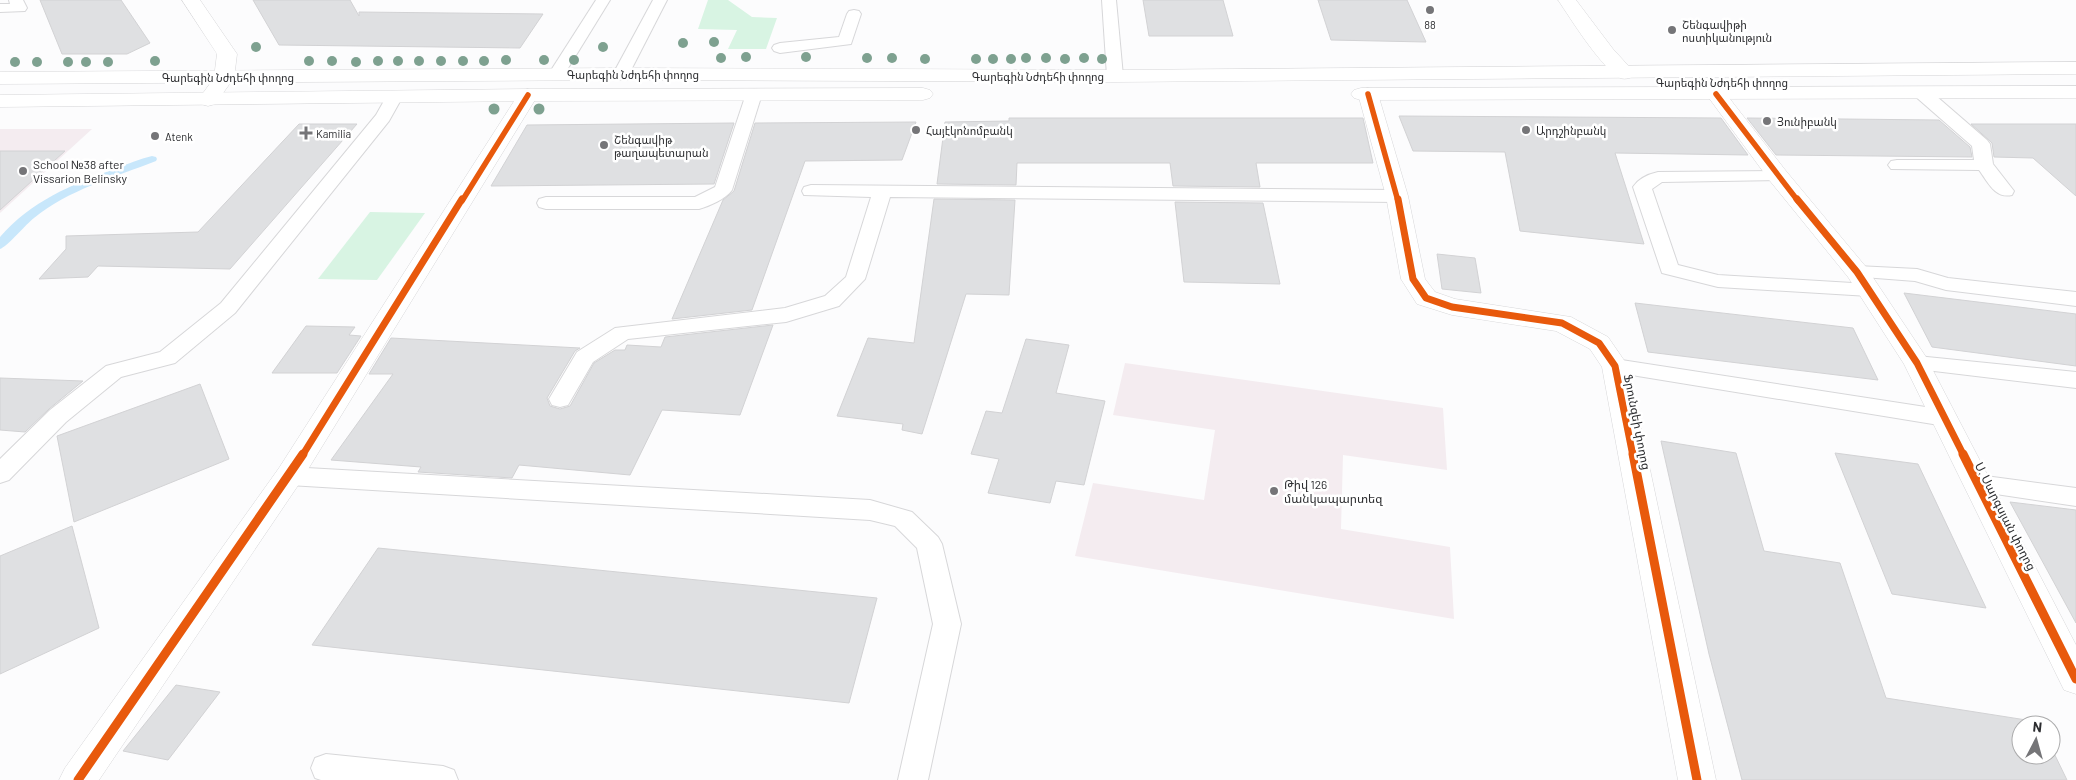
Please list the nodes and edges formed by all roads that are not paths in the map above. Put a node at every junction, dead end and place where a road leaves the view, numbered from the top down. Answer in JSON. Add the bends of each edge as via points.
{"nodes":[{"id":1,"x":16,"y":0,"type":"edge"},
{"id":2,"x":191,"y":0,"type":"edge"},
{"id":3,"x":603,"y":0,"type":"edge"},
{"id":4,"x":660,"y":0,"type":"edge"},
{"id":5,"x":1109,"y":0,"type":"edge"},
{"id":6,"x":1568,"y":0,"type":"edge"},
{"id":7,"x":0,"y":8,"type":"edge"},
{"id":8,"x":854,"y":14,"type":"dead end"},
{"id":9,"x":780,"y":48,"type":"dead end"},
{"id":10,"x":2076,"y":68,"type":"edge"},
{"id":11,"x":1625,"y":73,"type":"junction"},
{"id":12,"x":621,"y":74,"type":"junction"},
{"id":13,"x":556,"y":75,"type":"junction"},
{"id":14,"x":1115,"y":76,"type":"junction"},
{"id":15,"x":0,"y":78,"type":"edge"},
{"id":16,"x":224,"y":78,"type":"junction"},
{"id":17,"x":2076,"y":92,"type":"edge"},
{"id":18,"x":1922,"y":93,"type":"junction"},
{"id":19,"x":754,"y":94,"type":"junction"},
{"id":20,"x":1368,"y":94,"type":"junction"},
{"id":21,"x":1716,"y":94,"type":"junction"},
{"id":22,"x":528,"y":95,"type":"junction"},
{"id":23,"x":395,"y":96,"type":"junction"},
{"id":24,"x":208,"y":100,"type":"junction"},
{"id":25,"x":0,"y":101,"type":"edge"},
{"id":26,"x":1984,"y":164,"type":"junction"},
{"id":27,"x":1897,"y":165,"type":"dead end"},
{"id":28,"x":1778,"y":176,"type":"junction"},
{"id":29,"x":811,"y":191,"type":"dead end"},
{"id":30,"x":2005,"y":191,"type":"dead end"},
{"id":31,"x":882,"y":192,"type":"junction"},
{"id":32,"x":1397,"y":196,"type":"junction"},
{"id":33,"x":546,"y":204,"type":"dead end"},
{"id":34,"x":1863,"y":281,"type":"junction"},
{"id":35,"x":2076,"y":299,"type":"edge"},
{"id":36,"x":1917,"y":363,"type":"junction"},
{"id":37,"x":1615,"y":366,"type":"junction"},
{"id":38,"x":2076,"y":380,"type":"edge"},
{"id":39,"x":560,"y":399,"type":"dead end"},
{"id":40,"x":1944,"y":418,"type":"junction"},
{"id":41,"x":0,"y":474,"type":"edge"},
{"id":42,"x":289,"y":476,"type":"junction"},
{"id":43,"x":1978,"y":484,"type":"junction"},
{"id":44,"x":2076,"y":498,"type":"edge"},
{"id":45,"x":2076,"y":678,"type":"edge"},
{"id":46,"x":326,"y":768,"type":"dead end"},
{"id":47,"x":78,"y":780,"type":"edge"},
{"id":48,"x":443,"y":780,"type":"edge"},
{"id":49,"x":913,"y":780,"type":"edge"},
{"id":50,"x":1697,"y":780,"type":"edge"}],
"edges":[{"from":1,"to":7,"type":"lane","via":[[20,8]]},
{"from":2,"to":16,"type":"main road","via":[[226,54]]},
{"from":3,"to":13,"type":"lane"},
{"from":4,"to":12,"type":"lane"},
{"from":5,"to":14,"type":"lane"},
{"from":6,"to":11,"type":"main road","via":[[1606,53]]},
{"from":8,"to":9,"type":"lane","via":[[846,41]]},
{"from":10,"to":11,"type":"main road","name":"Գարեգին Նժդեհի փողոց"},
{"from":11,"to":14,"type":"main road","name":"Գարեգին Նժդեհի փողոց"},
{"from":12,"to":13,"type":"main road","name":"Գարեգին Նժդեհի փողոց"},
{"from":12,"to":14,"type":"main road","name":"Գարեգին Նժդեհի փողոց"},
{"from":13,"to":16,"type":"main road","name":"Գարեգին Նժդեհի փողոց"},
{"from":15,"to":16,"type":"main road","name":"Գարեգին Նժդեհի փողոց"},
{"from":16,"to":24,"type":"main road"},
{"from":17,"to":18,"type":"main road","name":"Գարեգին Նժդեհի փողոց"},
{"from":18,"to":21,"type":"main road","name":"Գարեգին Նժդեհի փողոց"},
{"from":18,"to":26,"type":"lane","via":[[1981,144]]},
{"from":19,"to":20,"type":"main road","name":"Գարեգին Նժդեհի փողոց"},
{"from":19,"to":22,"type":"main road","name":"Գարեգին Նժդեհի փողոց"},
{"from":19,"to":33,"type":"lane","via":[[722,190],[699,203]]},
{"from":20,"to":21,"type":"main road","name":"Գարեգին Նժդեհի փողոց"},
{"from":20,"to":32,"type":"main road","name":"Ֆրունզեի փողոց"},
{"from":21,"to":28,"type":"main road","name":"Ս. Սարգսյան փողոց"},
{"from":22,"to":23,"type":"main road","name":"Գարեգին Նժդեհի փողոց"},
{"from":22,"to":42,"type":"main road"},
{"from":23,"to":24,"type":"main road","name":"Գարեգին Նժդեհի փողոց"},
{"from":23,"to":41,"type":"lane","via":[[383,117],[228,308],[167,358],[114,371],[58,416]]},
{"from":24,"to":25,"type":"main road","name":"Գարեգին Նժդեհի փողոց"},
{"from":26,"to":27,"type":"lane"},
{"from":26,"to":30,"type":"lane"},
{"from":28,"to":34,"type":"main road","name":"Ս. Սարգսյան փողոց"},
{"from":28,"to":34,"type":"lane","via":[[1658,177],[1642,187],[1670,269],[1718,281]]},
{"from":29,"to":31,"type":"lane"},
{"from":31,"to":32,"type":"lane"},
{"from":31,"to":39,"type":"lane","via":[[855,279],[832,301],[786,315],[623,333],[585,357]]},
{"from":32,"to":37,"type":"main road","name":"Ֆրունզեի փողոց","via":[[1413,279],[1426,298],[1452,307],[1562,323],[1599,343]]},
{"from":34,"to":35,"type":"lane","via":[[1917,276],[1946,284]]},
{"from":34,"to":36,"type":"main road","name":"Ս. Սարգսյան փողոց"},
{"from":36,"to":38,"type":"lane"},
{"from":36,"to":40,"type":"main road","name":"Ս. Սարգսյան փողոց"},
{"from":37,"to":40,"type":"lane"},
{"from":37,"to":50,"type":"main road","name":"Ֆրունզեի փողոց"},
{"from":40,"to":43,"type":"main road","name":"Ս. Սարգսյան փողոց"},
{"from":42,"to":47,"type":"main road"},
{"from":42,"to":49,"type":"lane","via":[[870,510],[903,519],[929,544],[947,624]]},
{"from":43,"to":44,"type":"lane"},
{"from":43,"to":45,"type":"main road","name":"Ս. Սարգսյան փողոց"},
{"from":46,"to":48,"type":"lane"}]}
